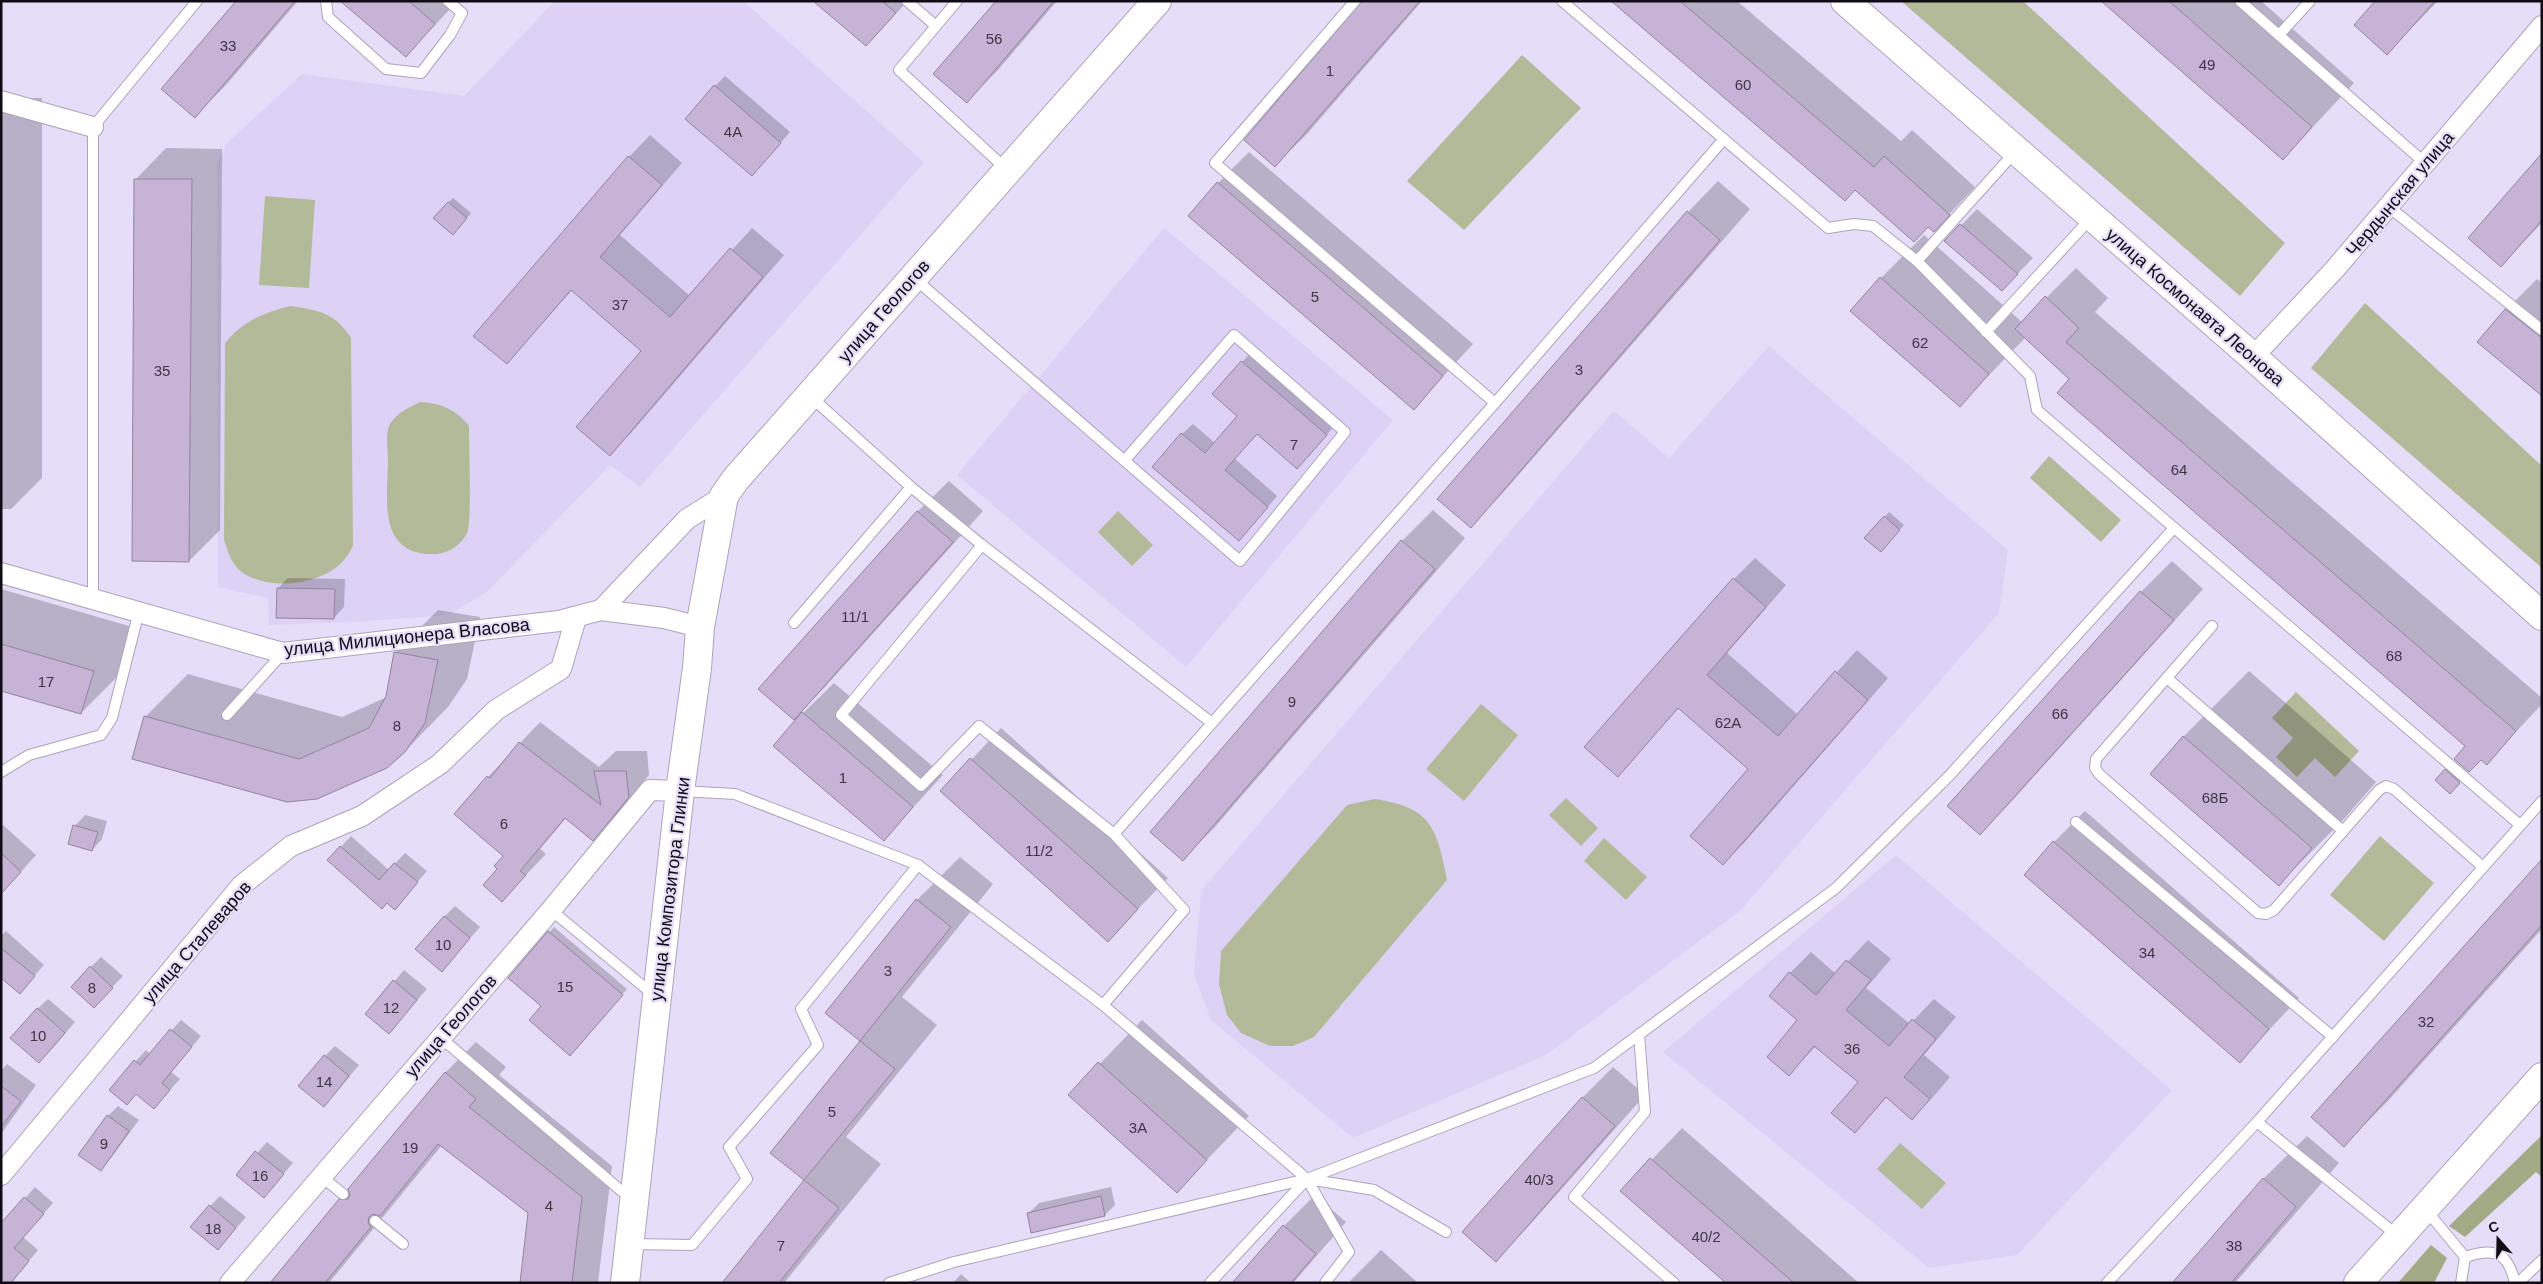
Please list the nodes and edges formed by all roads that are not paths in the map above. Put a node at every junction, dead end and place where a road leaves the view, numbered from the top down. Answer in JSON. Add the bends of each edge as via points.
{"nodes":[{"id":1,"x":197,"y":1,"type":"edge"},
{"id":2,"x":326,"y":1,"type":"edge"},
{"id":3,"x":448,"y":1,"type":"edge"},
{"id":4,"x":907,"y":1,"type":"edge"},
{"id":5,"x":957,"y":1,"type":"edge"},
{"id":6,"x":1157,"y":1,"type":"edge"},
{"id":7,"x":1355,"y":1,"type":"edge"},
{"id":8,"x":1562,"y":1,"type":"edge"},
{"id":9,"x":1845,"y":1,"type":"edge"},
{"id":10,"x":2240,"y":1,"type":"edge"},
{"id":11,"x":2310,"y":1,"type":"edge"},
{"id":12,"x":936,"y":26,"type":"junction"},
{"id":13,"x":2542,"y":26,"type":"edge"},
{"id":14,"x":2279,"y":35,"type":"junction"},
{"id":15,"x":1,"y":101,"type":"edge"},
{"id":16,"x":93,"y":127,"type":"junction"},
{"id":17,"x":1724,"y":139,"type":"junction"},
{"id":18,"x":2016,"y":151,"type":"junction"},
{"id":19,"x":2425,"y":163,"type":"junction"},
{"id":20,"x":1008,"y":170,"type":"junction"},
{"id":21,"x":2389,"y":207,"type":"junction"},
{"id":22,"x":2092,"y":217,"type":"junction"},
{"id":23,"x":1917,"y":261,"type":"junction"},
{"id":24,"x":913,"y":278,"type":"junction"},
{"id":25,"x":2542,"y":330,"type":"edge"},
{"id":26,"x":1986,"y":332,"type":"junction"},
{"id":27,"x":2253,"y":357,"type":"junction"},
{"id":28,"x":809,"y":396,"type":"junction"},
{"id":29,"x":1494,"y":403,"type":"junction"},
{"id":30,"x":1124,"y":460,"type":"junction"},
{"id":31,"x":911,"y":487,"type":"junction"},
{"id":32,"x":724,"y":496,"type":"junction"},
{"id":33,"x":2174,"y":528,"type":"junction"},
{"id":34,"x":982,"y":546,"type":"junction"},
{"id":35,"x":1,"y":573,"type":"edge"},
{"id":36,"x":93,"y":599,"type":"junction"},
{"id":37,"x":601,"y":610,"type":"junction"},
{"id":38,"x":139,"y":611,"type":"junction"},
{"id":39,"x":2542,"y":616,"type":"edge"},
{"id":40,"x":576,"y":618,"type":"junction"},
{"id":41,"x":794,"y":623,"type":"dead end"},
{"id":42,"x":2212,"y":626,"type":"dead end"},
{"id":43,"x":700,"y":627,"type":"junction"},
{"id":44,"x":283,"y":653,"type":"junction"},
{"id":45,"x":2167,"y":678,"type":"junction"},
{"id":46,"x":227,"y":715,"type":"dead end"},
{"id":47,"x":1212,"y":723,"type":"junction"},
{"id":48,"x":2,"y":771,"type":"edge"},
{"id":49,"x":680,"y":791,"type":"junction"},
{"id":50,"x":2542,"y":801,"type":"edge"},
{"id":51,"x":2076,"y":822,"type":"dead end"},
{"id":52,"x":2520,"y":825,"type":"junction"},
{"id":53,"x":2343,"y":831,"type":"junction"},
{"id":54,"x":1114,"y":834,"type":"junction"},
{"id":55,"x":918,"y":866,"type":"junction"},
{"id":56,"x":2483,"y":867,"type":"junction"},
{"id":57,"x":551,"y":910,"type":"junction"},
{"id":58,"x":657,"y":998,"type":"junction"},
{"id":59,"x":1103,"y":1005,"type":"junction"},
{"id":60,"x":1639,"y":1034,"type":"junction"},
{"id":61,"x":2332,"y":1037,"type":"junction"},
{"id":62,"x":441,"y":1038,"type":"junction"},
{"id":63,"x":2542,"y":1077,"type":"edge"},
{"id":64,"x":2257,"y":1122,"type":"junction"},
{"id":65,"x":1,"y":1174,"type":"edge"},
{"id":66,"x":322,"y":1176,"type":"junction"},
{"id":67,"x":1307,"y":1179,"type":"junction"},
{"id":68,"x":343,"y":1194,"type":"dead end"},
{"id":69,"x":634,"y":1201,"type":"junction"},
{"id":70,"x":2423,"y":1208,"type":"junction"},
{"id":71,"x":375,"y":1221,"type":"dead end"},
{"id":72,"x":1446,"y":1232,"type":"dead end"},
{"id":73,"x":2398,"y":1236,"type":"junction"},
{"id":74,"x":403,"y":1244,"type":"dead end"},
{"id":75,"x":629,"y":1244,"type":"junction"},
{"id":76,"x":2466,"y":1258,"type":"junction"},
{"id":77,"x":2542,"y":1260,"type":"edge"},
{"id":78,"x":230,"y":1283,"type":"edge"},
{"id":79,"x":625,"y":1283,"type":"edge"},
{"id":80,"x":889,"y":1283,"type":"edge"},
{"id":81,"x":1210,"y":1283,"type":"edge"},
{"id":82,"x":1325,"y":1283,"type":"edge"},
{"id":83,"x":1674,"y":1283,"type":"edge"},
{"id":84,"x":2107,"y":1283,"type":"edge"},
{"id":85,"x":2358,"y":1283,"type":"edge"},
{"id":86,"x":2462,"y":1283,"type":"edge"},
{"id":87,"x":2517,"y":1283,"type":"edge"}],
"edges":[{"from":1,"to":16,"type":"lane"},
{"from":2,"to":3,"type":"lane","via":[[328,17],[386,69],[422,73],[462,14]]},
{"from":4,"to":12,"type":"lane"},
{"from":5,"to":12,"type":"lane"},
{"from":6,"to":20,"type":"street","name":"улица Геологов"},
{"from":7,"to":29,"type":"lane","via":[[1215,163]]},
{"from":8,"to":17,"type":"lane"},
{"from":9,"to":18,"type":"street","name":"улица Космонавта Леонова"},
{"from":10,"to":14,"type":"lane"},
{"from":11,"to":14,"type":"lane"},
{"from":12,"to":20,"type":"lane","via":[[899,70]]},
{"from":13,"to":19,"type":"street","name":"Чердынская улица"},
{"from":14,"to":19,"type":"lane"},
{"from":15,"to":16,"type":"street"},
{"from":16,"to":36,"type":"lane"},
{"from":17,"to":23,"type":"lane","via":[[1828,228],[1854,224],[1873,226]]},
{"from":17,"to":29,"type":"lane"},
{"from":18,"to":22,"type":"street","name":"улица Космонавта Леонова"},
{"from":18,"to":23,"type":"lane"},
{"from":19,"to":21,"type":"street","name":"Чердынская улица"},
{"from":20,"to":24,"type":"street","name":"улица Геологов"},
{"from":21,"to":25,"type":"lane"},
{"from":21,"to":27,"type":"street","name":"Чердынская улица"},
{"from":22,"to":26,"type":"lane"},
{"from":22,"to":27,"type":"street","name":"улица Космонавта Леонова"},
{"from":23,"to":26,"type":"lane"},
{"from":24,"to":28,"type":"street","name":"улица Геологов"},
{"from":24,"to":30,"type":"lane"},
{"from":26,"to":33,"type":"lane","via":[[2030,376],[2036,410]]},
{"from":27,"to":39,"type":"street","name":"улица Космонавта Леонова"},
{"from":28,"to":31,"type":"lane"},
{"from":28,"to":32,"type":"street","name":"улица Геологов"},
{"from":29,"to":47,"type":"lane"},
{"from":30,"to":30,"type":"lane","via":[[1240,560],[1345,432],[1234,335]]},
{"from":31,"to":34,"type":"lane"},
{"from":31,"to":41,"type":"lane"},
{"from":32,"to":37,"type":"street","name":"улица Геологов","via":[[688,520]]},
{"from":32,"to":43,"type":"street","name":"улица Композитора Глинки"},
{"from":33,"to":52,"type":"lane"},
{"from":33,"to":60,"type":"lane","via":[[1948,776],[1836,888]]},
{"from":34,"to":47,"type":"lane"},
{"from":34,"to":54,"type":"lane","via":[[841,715],[921,786],[979,726]]},
{"from":35,"to":36,"type":"street","name":"улица Милиционера Власова"},
{"from":36,"to":38,"type":"street","name":"улица Милиционера Власова"},
{"from":37,"to":40,"type":"street","name":"улица Милиционера Власова"},
{"from":37,"to":43,"type":"street","name":"улица Милиционера Власова","via":[[664,618]]},
{"from":38,"to":44,"type":"street","name":"улица Милиционера Власова"},
{"from":38,"to":48,"type":"lane","via":[[112,718],[101,735],[29,755]]},
{"from":40,"to":44,"type":"street","name":"улица Милиционера Власова"},
{"from":40,"to":65,"type":"street","name":"улица Сталеваров","via":[[562,669],[496,710],[440,764],[362,816],[291,846],[242,885]]},
{"from":42,"to":45,"type":"lane"},
{"from":43,"to":49,"type":"street","name":"улица Композитора Глинки","via":[[698,668]]},
{"from":44,"to":46,"type":"lane"},
{"from":45,"to":53,"type":"lane"},
{"from":45,"to":53,"type":"lane","via":[[2096,759],[2095,768],[2258,913],[2274,910]]},
{"from":47,"to":54,"type":"lane"},
{"from":49,"to":55,"type":"lane","via":[[735,794]]},
{"from":49,"to":57,"type":"street","name":"улица Геологов","via":[[650,790]]},
{"from":49,"to":58,"type":"street","name":"улица Композитора Глинки"},
{"from":50,"to":52,"type":"lane"},
{"from":51,"to":61,"type":"lane"},
{"from":52,"to":56,"type":"lane"},
{"from":53,"to":56,"type":"lane","via":[[2379,790],[2386,786],[2394,788]]},
{"from":54,"to":59,"type":"lane","via":[[1184,910]]},
{"from":55,"to":59,"type":"lane"},
{"from":55,"to":75,"type":"lane","via":[[801,1009],[818,1045],[729,1146],[747,1180],[692,1245]]},
{"from":56,"to":61,"type":"lane"},
{"from":57,"to":58,"type":"lane"},
{"from":57,"to":62,"type":"street","name":"улица Геологов"},
{"from":58,"to":69,"type":"street","name":"улица Композитора Глинки"},
{"from":59,"to":67,"type":"lane"},
{"from":60,"to":67,"type":"lane","via":[[1594,1068]]},
{"from":60,"to":83,"type":"lane","via":[[1645,1112],[1574,1197]]},
{"from":61,"to":64,"type":"lane"},
{"from":62,"to":66,"type":"street","name":"улица Геологов"},
{"from":62,"to":69,"type":"lane"},
{"from":63,"to":70,"type":"street"},
{"from":64,"to":73,"type":"lane"},
{"from":64,"to":84,"type":"lane"},
{"from":66,"to":68,"type":"lane"},
{"from":66,"to":78,"type":"street","name":"улица Геологов"},
{"from":67,"to":72,"type":"lane","via":[[1374,1190]]},
{"from":67,"to":80,"type":"lane","via":[[954,1262]]},
{"from":67,"to":81,"type":"lane"},
{"from":67,"to":82,"type":"lane","via":[[1349,1252]]},
{"from":69,"to":75,"type":"street","name":"улица Композитора Глинки"},
{"from":70,"to":73,"type":"street"},
{"from":70,"to":76,"type":"lane"},
{"from":71,"to":74,"type":"lane"},
{"from":73,"to":85,"type":"street"},
{"from":75,"to":79,"type":"street","name":"улица Композитора Глинки"},
{"from":76,"to":86,"type":"lane","via":[[2461,1272]]},
{"from":76,"to":87,"type":"lane","via":[[2492,1252],[2505,1258],[2512,1266]]},
{"from":77,"to":87,"type":"lane"}]}
